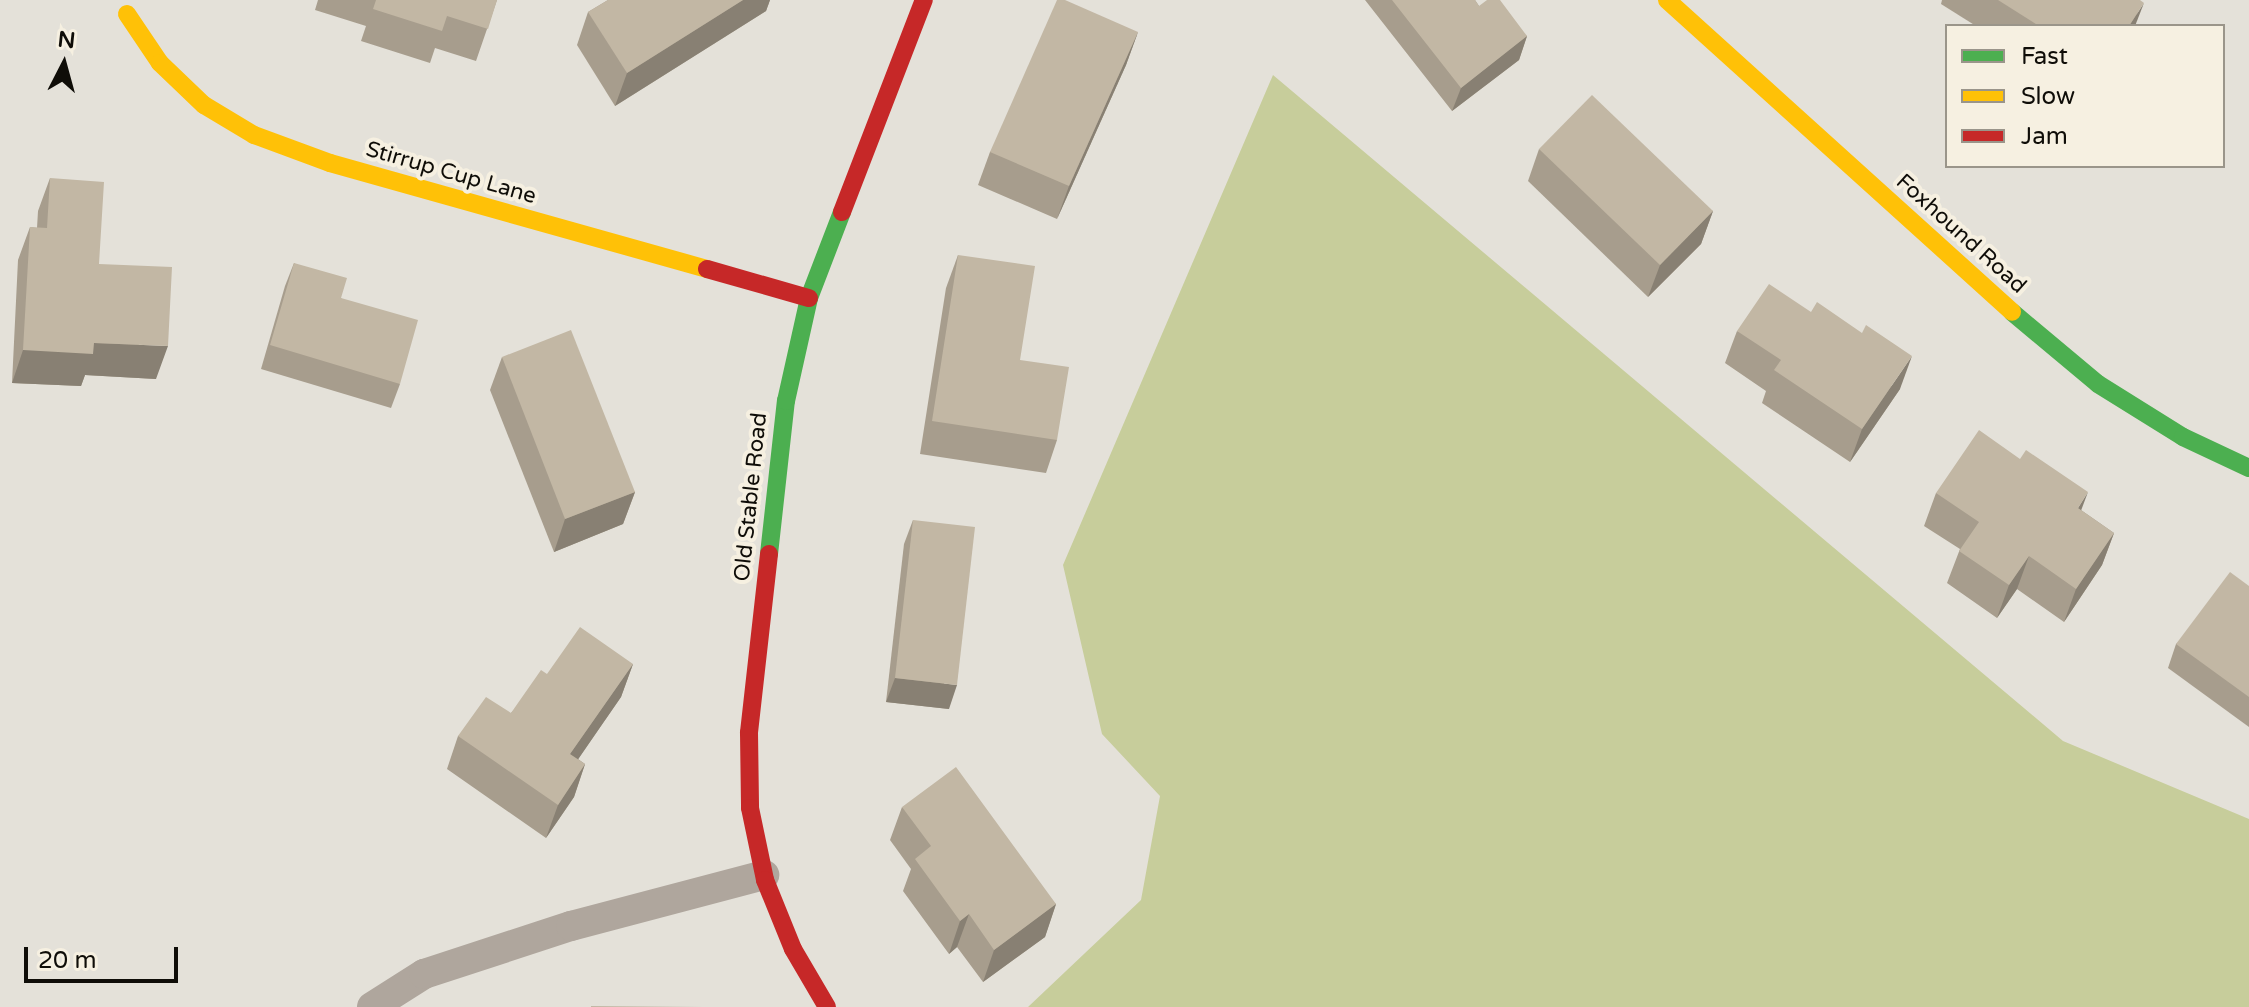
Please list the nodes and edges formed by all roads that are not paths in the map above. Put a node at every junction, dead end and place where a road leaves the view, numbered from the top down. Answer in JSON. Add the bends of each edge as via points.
{"nodes":[{"id":1,"x":924,"y":0,"type":"edge"},
{"id":2,"x":1667,"y":0,"type":"edge"},
{"id":3,"x":127,"y":14,"type":"dead end"},
{"id":4,"x":809,"y":298,"type":"junction"},
{"id":5,"x":2249,"y":468,"type":"edge"},
{"id":6,"x":764,"y":875,"type":"junction"},
{"id":7,"x":372,"y":1007,"type":"edge"},
{"id":8,"x":827,"y":1007,"type":"edge"}],
"edges":[{"from":1,"to":4,"type":"street","name":"Old Stable Road"},
{"from":2,"to":5,"type":"street","name":"Foxhound Road","via":[[2045,342],[2098,384],[2183,437]]},
{"from":3,"to":4,"type":"street","name":"Stirrup Cup Lane","via":[[160,63],[204,105],[254,135],[330,163]]},
{"from":4,"to":6,"type":"street","name":"Old Stable Road","via":[[786,401],[749,733],[750,808]]},
{"from":6,"to":7,"type":"lane","via":[[571,926],[424,974]]},
{"from":6,"to":8,"type":"street","name":"Old Stable Road","via":[[793,949]]}]}
